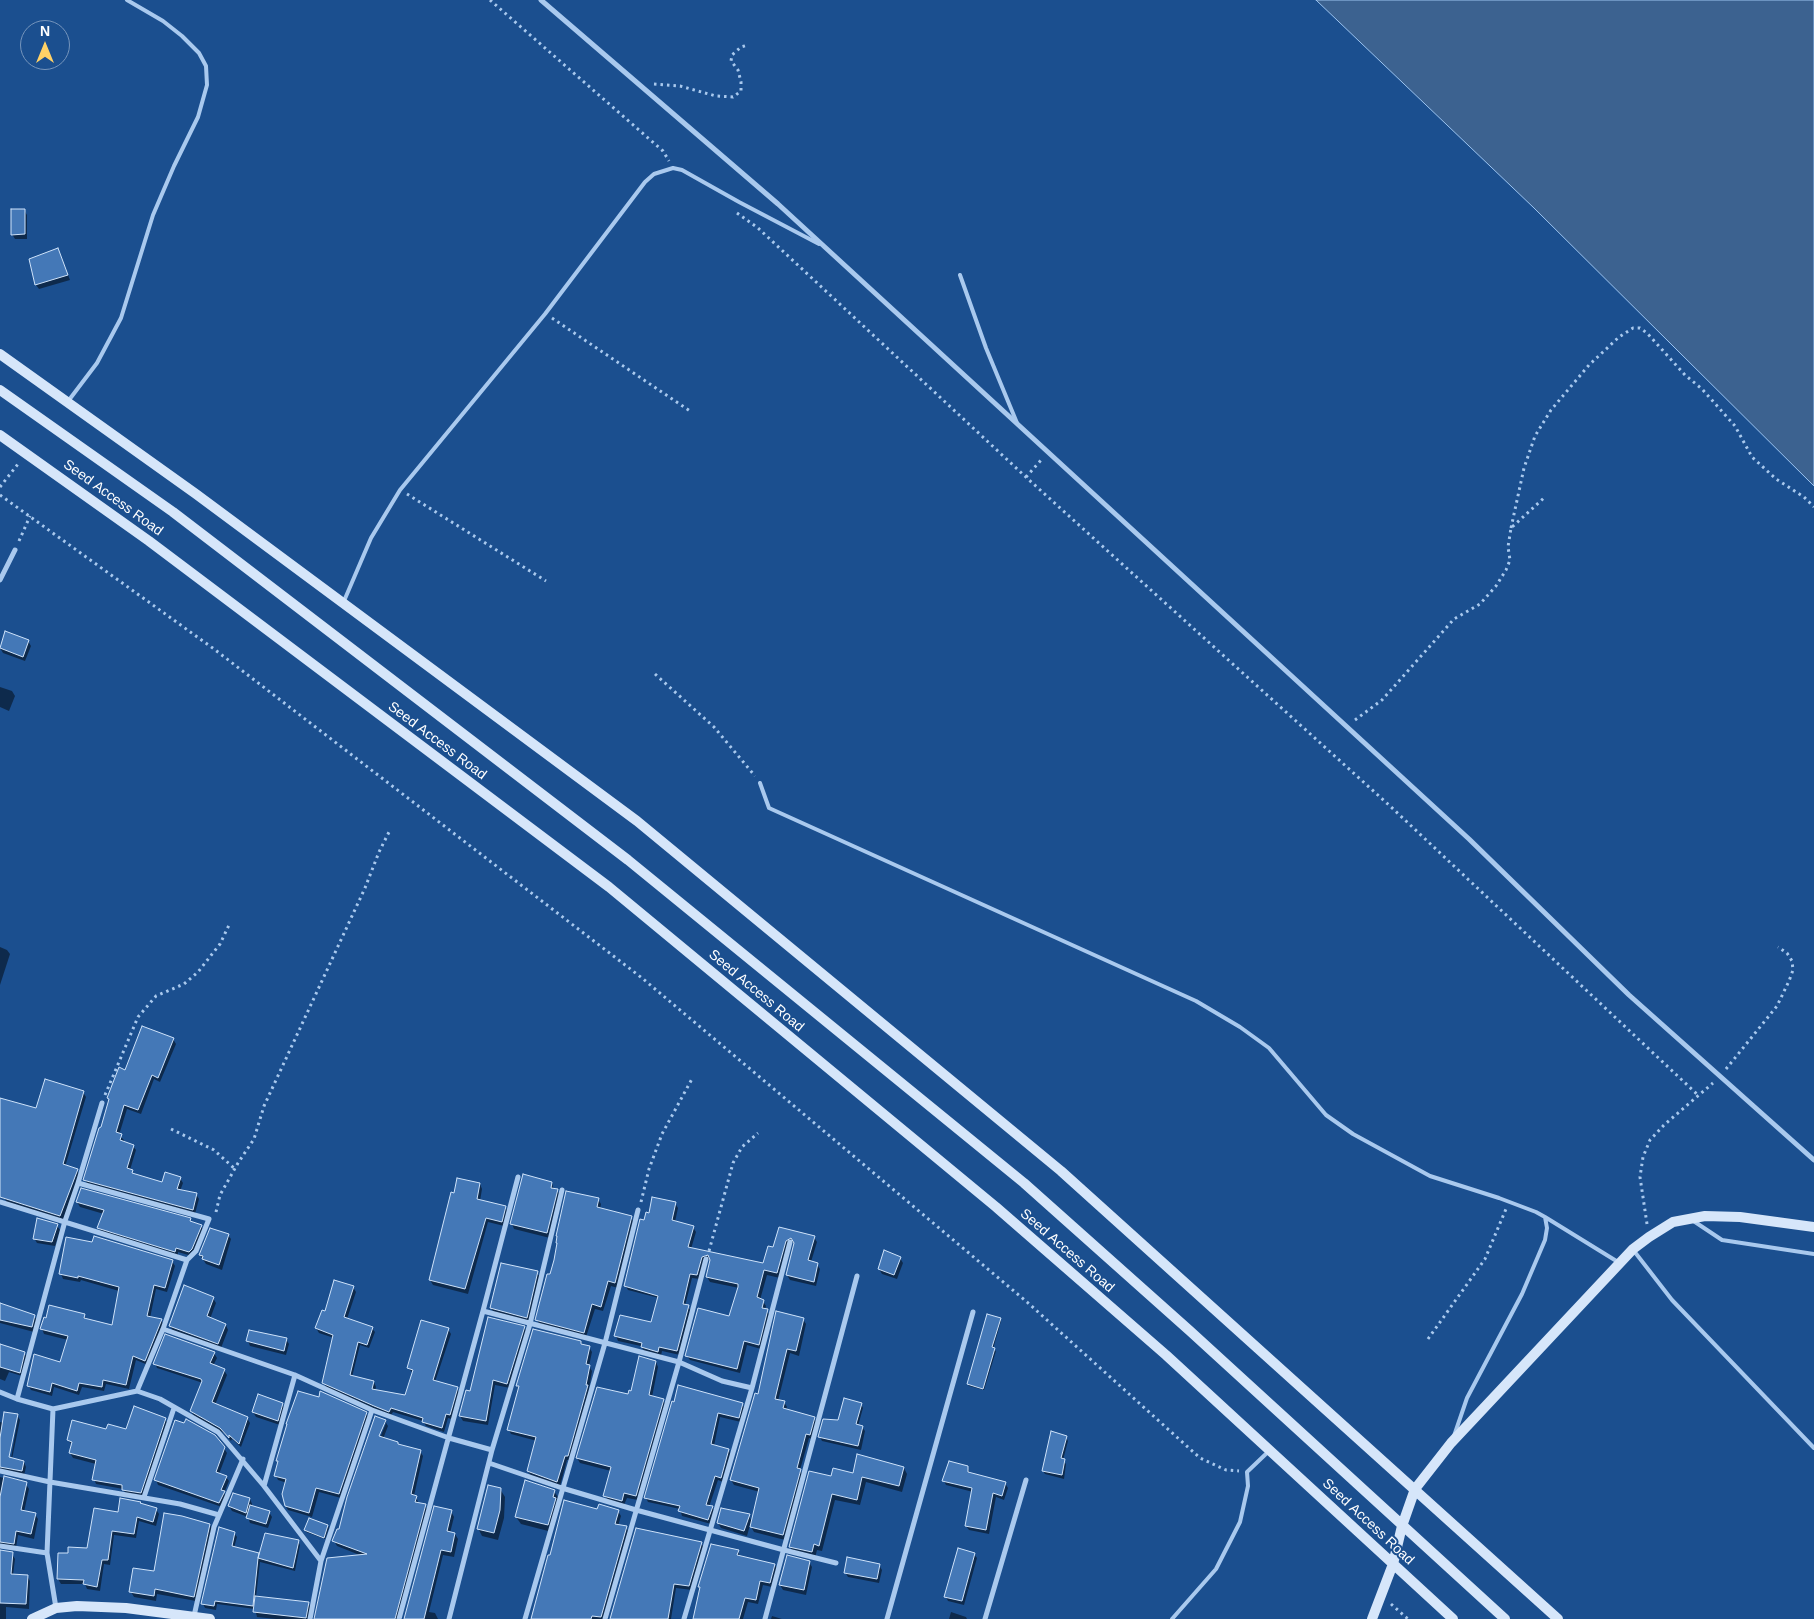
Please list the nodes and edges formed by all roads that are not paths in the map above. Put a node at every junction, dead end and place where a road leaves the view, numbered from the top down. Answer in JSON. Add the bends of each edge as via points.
{"nodes":[{"id":1,"x":127,"y":0,"type":"edge"},
{"id":2,"x":541,"y":0,"type":"edge"},
{"id":3,"x":822,"y":245,"type":"junction"},
{"id":4,"x":960,"y":275,"type":"dead end"},
{"id":5,"x":0,"y":354,"type":"edge"},
{"id":6,"x":0,"y":390,"type":"edge"},
{"id":7,"x":67,"y":402,"type":"junction"},
{"id":8,"x":1018,"y":426,"type":"junction"},
{"id":9,"x":0,"y":435,"type":"edge"},
{"id":10,"x":15,"y":550,"type":"road end"},
{"id":11,"x":0,"y":580,"type":"edge"},
{"id":12,"x":343,"y":603,"type":"junction"},
{"id":13,"x":760,"y":783,"type":"road end"},
{"id":14,"x":102,"y":1103,"type":"road end"},
{"id":15,"x":1814,"y":1160,"type":"edge"},
{"id":16,"x":518,"y":1177,"type":"dead end"},
{"id":17,"x":78,"y":1183,"type":"junction"},
{"id":18,"x":562,"y":1190,"type":"dead end"},
{"id":19,"x":0,"y":1202,"type":"edge"},
{"id":20,"x":638,"y":1210,"type":"road end"},
{"id":21,"x":1545,"y":1218,"type":"junction"},
{"id":22,"x":1690,"y":1219,"type":"junction"},
{"id":23,"x":65,"y":1221,"type":"junction"},
{"id":24,"x":1814,"y":1227,"type":"edge"},
{"id":25,"x":790,"y":1242,"type":"dead end"},
{"id":26,"x":1633,"y":1249,"type":"junction"},
{"id":27,"x":1814,"y":1254,"type":"edge"},
{"id":28,"x":706,"y":1259,"type":"road end"},
{"id":29,"x":187,"y":1260,"type":"junction"},
{"id":30,"x":1619,"y":1263,"type":"junction"},
{"id":31,"x":857,"y":1276,"type":"dead end"},
{"id":32,"x":483,"y":1311,"type":"junction"},
{"id":33,"x":973,"y":1312,"type":"dead end"},
{"id":34,"x":530,"y":1324,"type":"junction"},
{"id":35,"x":163,"y":1329,"type":"junction"},
{"id":36,"x":605,"y":1343,"type":"junction"},
{"id":37,"x":679,"y":1362,"type":"junction"},
{"id":38,"x":295,"y":1376,"type":"junction"},
{"id":39,"x":752,"y":1388,"type":"junction"},
{"id":40,"x":0,"y":1392,"type":"edge"},
{"id":41,"x":137,"y":1392,"type":"junction"},
{"id":42,"x":17,"y":1399,"type":"junction"},
{"id":43,"x":174,"y":1408,"type":"junction"},
{"id":44,"x":53,"y":1409,"type":"junction"},
{"id":45,"x":372,"y":1410,"type":"junction"},
{"id":46,"x":450,"y":1438,"type":"junction"},
{"id":47,"x":1451,"y":1443,"type":"junction"},
{"id":48,"x":1814,"y":1448,"type":"edge"},
{"id":49,"x":492,"y":1450,"type":"junction"},
{"id":50,"x":1270,"y":1451,"type":"junction"},
{"id":51,"x":243,"y":1459,"type":"junction"},
{"id":52,"x":489,"y":1463,"type":"junction"},
{"id":53,"x":0,"y":1470,"type":"edge"},
{"id":54,"x":1026,"y":1480,"type":"dead end"},
{"id":55,"x":50,"y":1482,"type":"junction"},
{"id":56,"x":264,"y":1486,"type":"junction"},
{"id":57,"x":562,"y":1488,"type":"junction"},
{"id":58,"x":1415,"y":1489,"type":"junction"},
{"id":59,"x":144,"y":1497,"type":"junction"},
{"id":60,"x":636,"y":1510,"type":"junction"},
{"id":61,"x":219,"y":1514,"type":"junction"},
{"id":62,"x":1402,"y":1526,"type":"junction"},
{"id":63,"x":709,"y":1530,"type":"junction"},
{"id":64,"x":0,"y":1546,"type":"edge"},
{"id":65,"x":784,"y":1550,"type":"junction"},
{"id":66,"x":47,"y":1552,"type":"junction"},
{"id":67,"x":321,"y":1561,"type":"junction"},
{"id":68,"x":836,"y":1563,"type":"dead end"},
{"id":69,"x":1393,"y":1564,"type":"junction"},
{"id":70,"x":56,"y":1608,"type":"junction"},
{"id":71,"x":194,"y":1616,"type":"junction"},
{"id":72,"x":35,"y":1618,"type":"edge"},
{"id":73,"x":210,"y":1619,"type":"edge"},
{"id":74,"x":310,"y":1619,"type":"edge"},
{"id":75,"x":399,"y":1619,"type":"edge"},
{"id":76,"x":449,"y":1619,"type":"edge"},
{"id":77,"x":524,"y":1619,"type":"edge"},
{"id":78,"x":605,"y":1619,"type":"edge"},
{"id":79,"x":684,"y":1619,"type":"edge"},
{"id":80,"x":765,"y":1619,"type":"edge"},
{"id":81,"x":888,"y":1619,"type":"edge"},
{"id":82,"x":985,"y":1619,"type":"edge"},
{"id":83,"x":1172,"y":1619,"type":"edge"},
{"id":84,"x":1372,"y":1619,"type":"edge"},
{"id":85,"x":1453,"y":1619,"type":"edge"},
{"id":86,"x":1505,"y":1619,"type":"edge"},
{"id":87,"x":1558,"y":1619,"type":"edge"}],
"edges":[{"from":1,"to":7,"type":"lane","via":[[164,21],[199,53],[206,66],[207,85],[198,117],[153,215],[121,318],[97,363]]},
{"from":2,"to":3,"type":"street"},
{"from":3,"to":8,"type":"street"},
{"from":3,"to":12,"type":"lane","via":[[682,170],[673,168],[654,174],[545,314],[400,490],[371,538]]},
{"from":4,"to":8,"type":"lane"},
{"from":5,"to":7,"type":"street"},
{"from":6,"to":62,"type":"street","name":"Seed Access Road","via":[[174,512],[628,860],[1024,1183]]},
{"from":7,"to":12,"type":"street"},
{"from":8,"to":15,"type":"street","via":[[1468,839],[1629,995]]},
{"from":9,"to":50,"type":"street","name":"Seed Access Road","via":[[149,541],[609,887],[996,1206]]},
{"from":10,"to":11,"type":"street"},
{"from":12,"to":58,"type":"street","via":[[637,821],[1046,1159]]},
{"from":13,"to":21,"type":"lane","via":[[769,808],[1196,1001],[1269,1048],[1326,1115],[1353,1134],[1430,1176],[1509,1202]]},
{"from":14,"to":17,"type":"street"},
{"from":16,"to":32,"type":"street"},
{"from":17,"to":23,"type":"street"},
{"from":17,"to":29,"type":"street","via":[[209,1219],[196,1251]]},
{"from":18,"to":34,"type":"street"},
{"from":19,"to":23,"type":"street"},
{"from":20,"to":36,"type":"street"},
{"from":21,"to":30,"type":"lane"},
{"from":21,"to":47,"type":"lane","via":[[1545,1240],[1522,1294],[1467,1398]]},
{"from":22,"to":24,"type":"street","via":[[1740,1217]]},
{"from":22,"to":26,"type":"street","via":[[1673,1222]]},
{"from":22,"to":27,"type":"lane","via":[[1722,1240]]},
{"from":23,"to":29,"type":"street"},
{"from":23,"to":42,"type":"street"},
{"from":25,"to":39,"type":"street"},
{"from":26,"to":30,"type":"street"},
{"from":26,"to":48,"type":"lane","via":[[1672,1300]]},
{"from":28,"to":37,"type":"street"},
{"from":29,"to":35,"type":"street"},
{"from":30,"to":47,"type":"street"},
{"from":31,"to":65,"type":"street"},
{"from":32,"to":34,"type":"street"},
{"from":32,"to":46,"type":"street"},
{"from":33,"to":81,"type":"street"},
{"from":34,"to":36,"type":"street"},
{"from":34,"to":49,"type":"street"},
{"from":35,"to":38,"type":"street"},
{"from":35,"to":41,"type":"street"},
{"from":36,"to":37,"type":"street"},
{"from":36,"to":57,"type":"street"},
{"from":37,"to":39,"type":"street","via":[[722,1381]]},
{"from":37,"to":60,"type":"street"},
{"from":38,"to":45,"type":"street"},
{"from":38,"to":56,"type":"street"},
{"from":39,"to":63,"type":"street"},
{"from":40,"to":42,"type":"street"},
{"from":41,"to":43,"type":"street","via":[[160,1399]]},
{"from":41,"to":44,"type":"street"},
{"from":42,"to":44,"type":"street"},
{"from":43,"to":51,"type":"street","via":[[218,1432]]},
{"from":43,"to":59,"type":"street"},
{"from":44,"to":55,"type":"street"},
{"from":45,"to":46,"type":"street"},
{"from":45,"to":67,"type":"street"},
{"from":46,"to":49,"type":"street"},
{"from":46,"to":75,"type":"street"},
{"from":47,"to":58,"type":"street"},
{"from":49,"to":52,"type":"street"},
{"from":50,"to":69,"type":"street","name":"Seed Access Road"},
{"from":50,"to":83,"type":"lane","via":[[1248,1472],[1240,1522],[1216,1569]]},
{"from":51,"to":56,"type":"street"},
{"from":51,"to":61,"type":"street"},
{"from":52,"to":57,"type":"street"},
{"from":52,"to":76,"type":"street"},
{"from":53,"to":55,"type":"street"},
{"from":54,"to":82,"type":"street"},
{"from":55,"to":59,"type":"street"},
{"from":55,"to":66,"type":"street"},
{"from":56,"to":67,"type":"street"},
{"from":57,"to":60,"type":"street"},
{"from":57,"to":77,"type":"street"},
{"from":58,"to":62,"type":"street"},
{"from":58,"to":87,"type":"street"},
{"from":59,"to":61,"type":"street"},
{"from":60,"to":63,"type":"street"},
{"from":60,"to":78,"type":"street"},
{"from":61,"to":71,"type":"street","via":[[206,1556]]},
{"from":62,"to":69,"type":"street"},
{"from":62,"to":86,"type":"street","name":"Seed Access Road"},
{"from":63,"to":65,"type":"street"},
{"from":63,"to":79,"type":"street"},
{"from":64,"to":66,"type":"street"},
{"from":65,"to":68,"type":"street"},
{"from":65,"to":80,"type":"street"},
{"from":66,"to":70,"type":"street"},
{"from":67,"to":74,"type":"street"},
{"from":69,"to":84,"type":"street"},
{"from":69,"to":85,"type":"street","name":"Seed Access Road"},
{"from":70,"to":71,"type":"street","via":[[96,1606]]},
{"from":70,"to":72,"type":"street"},
{"from":71,"to":73,"type":"street"}]}
